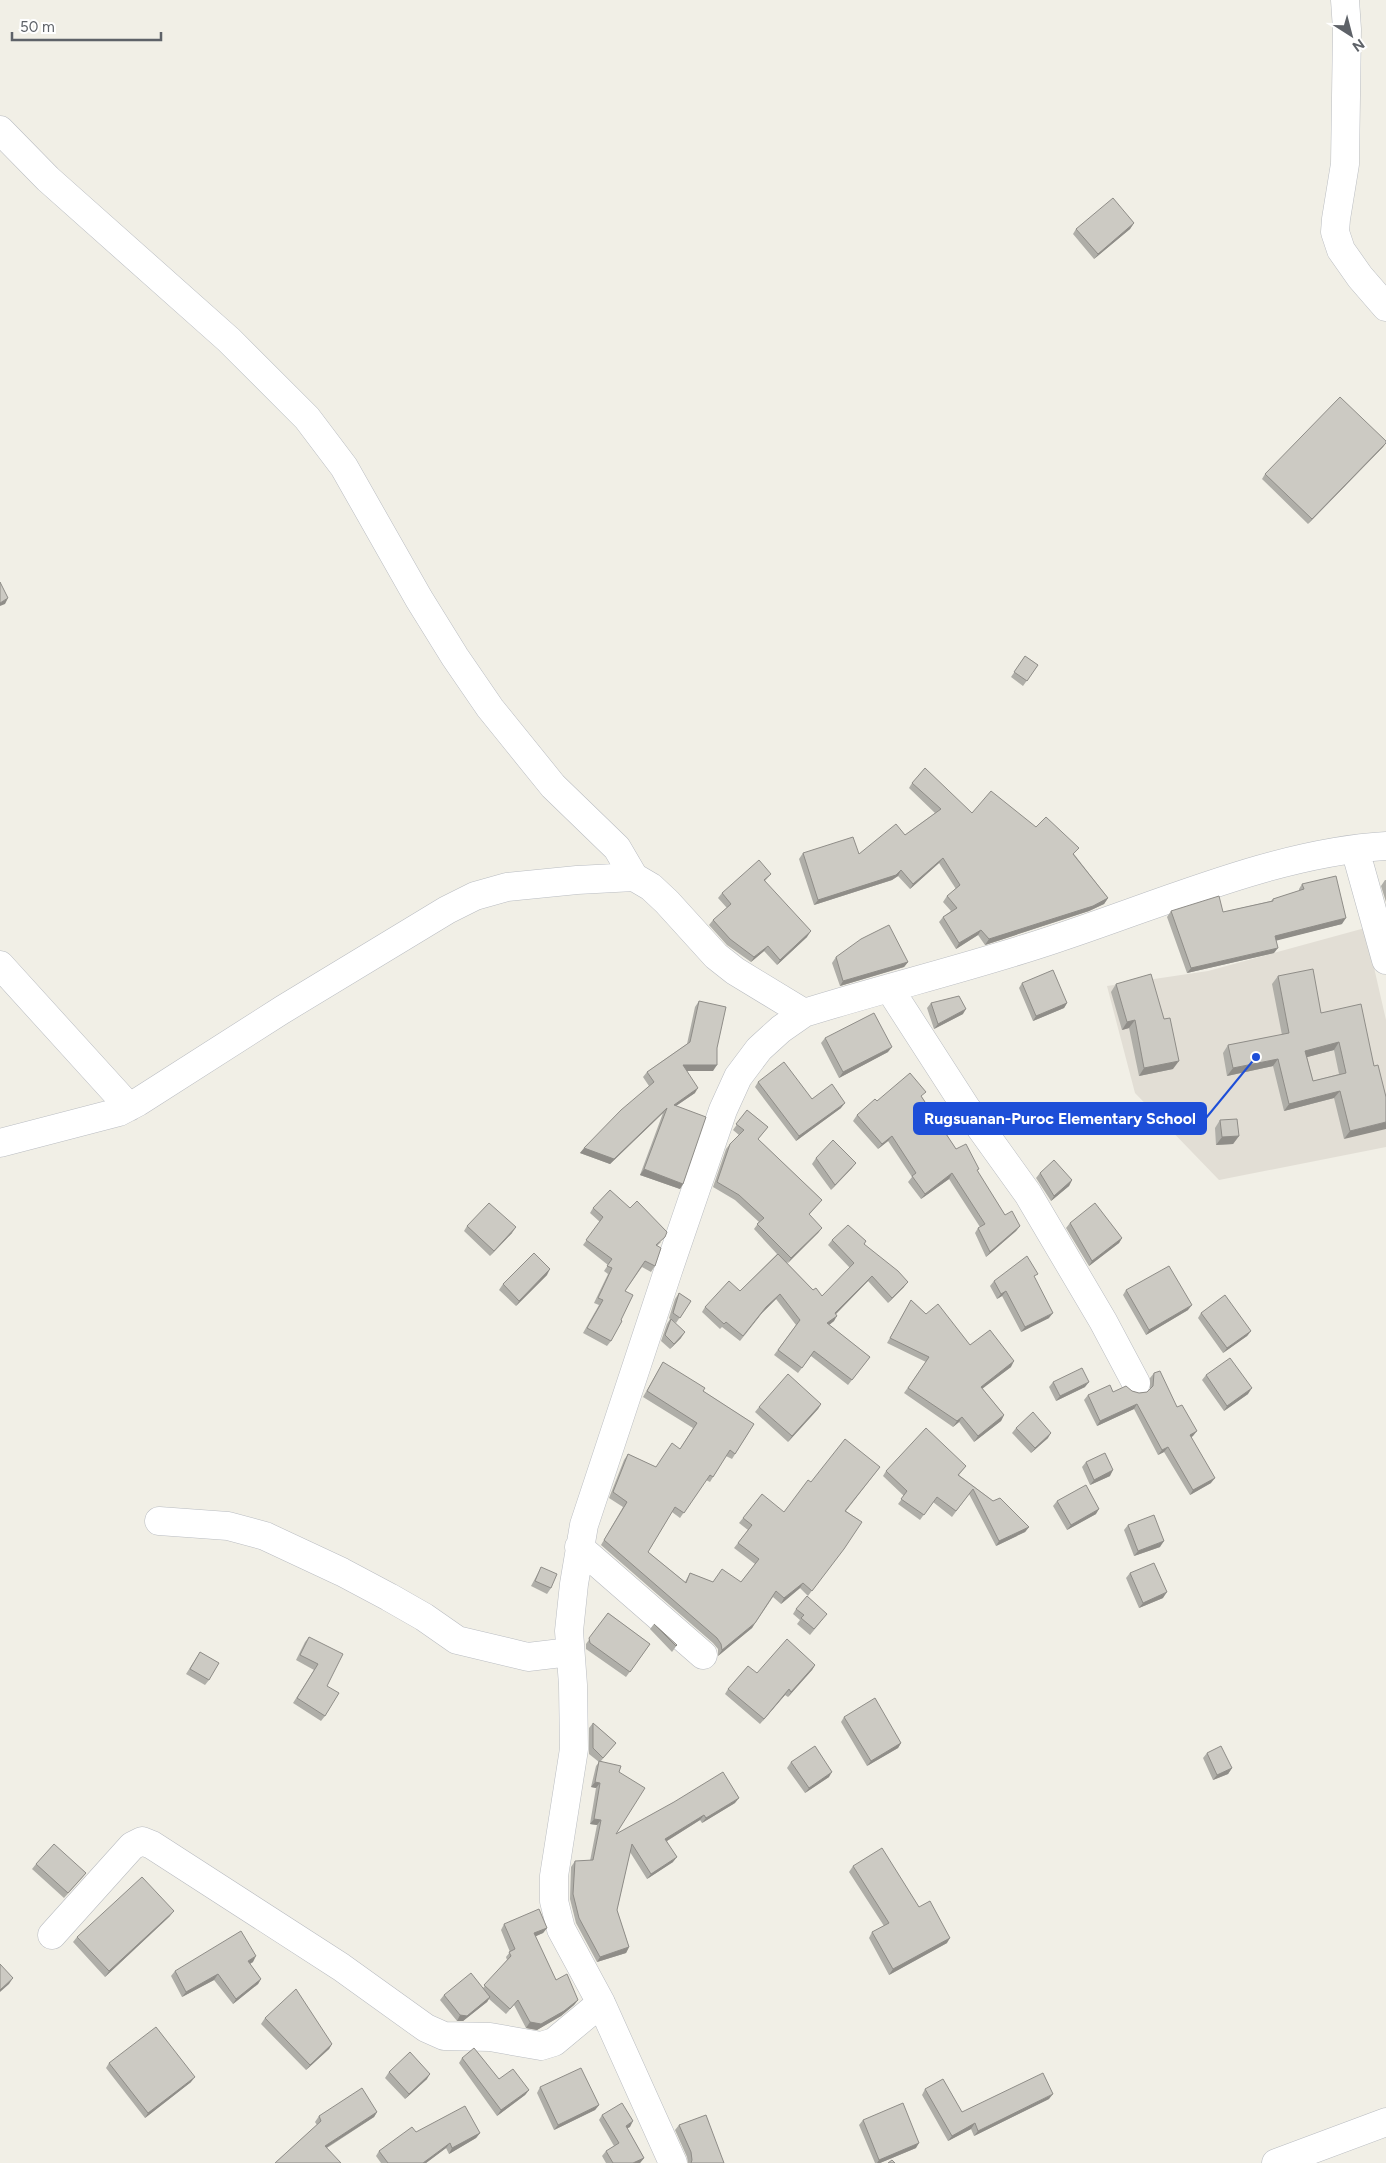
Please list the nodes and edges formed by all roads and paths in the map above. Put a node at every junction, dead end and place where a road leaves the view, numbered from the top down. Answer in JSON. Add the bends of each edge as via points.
{"nodes":[{"id":1,"x":1345,"y":0,"type":"edge"},
{"id":2,"x":0,"y":130,"type":"edge"},
{"id":3,"x":1386,"y":307,"type":"edge"},
{"id":4,"x":1386,"y":846,"type":"edge"},
{"id":5,"x":1355,"y":849,"type":"junction"},
{"id":6,"x":634,"y":877,"type":"junction"},
{"id":7,"x":1386,"y":960,"type":"edge"},
{"id":8,"x":0,"y":965,"type":"edge"},
{"id":9,"x":889,"y":988,"type":"junction"},
{"id":10,"x":804,"y":1014,"type":"junction"},
{"id":11,"x":129,"y":1107,"type":"junction"},
{"id":12,"x":0,"y":1143,"type":"edge"},
{"id":13,"x":1136,"y":1383,"type":"dead end"},
{"id":14,"x":159,"y":1521,"type":"dead end"},
{"id":15,"x":579,"y":1547,"type":"junction"},
{"id":16,"x":570,"y":1652,"type":"junction"},
{"id":17,"x":703,"y":1655,"type":"dead end"},
{"id":18,"x":52,"y":1935,"type":"dead end"},
{"id":19,"x":601,"y":2003,"type":"junction"},
{"id":20,"x":1386,"y":2122,"type":"edge"},
{"id":21,"x":673,"y":2163,"type":"edge"},
{"id":22,"x":1276,"y":2163,"type":"edge"}],
"edges":[{"from":1,"to":3,"type":"street","via":[[1345,164],[1335,232],[1341,250],[1360,278]]},
{"from":2,"to":6,"type":"street","via":[[48,179],[229,340],[307,418],[344,467],[419,599],[490,708],[553,786],[616,848]]},
{"from":4,"to":5,"type":"street"},
{"from":5,"to":7,"type":"street"},
{"from":5,"to":9,"type":"street","via":[[1285,863],[1054,940]]},
{"from":6,"to":10,"type":"street","via":[[668,902],[716,956]]},
{"from":6,"to":11,"type":"street","via":[[507,887],[475,896],[446,910]]},
{"from":8,"to":11,"type":"street"},
{"from":9,"to":10,"type":"street"},
{"from":9,"to":13,"type":"street","via":[[1028,1194]]},
{"from":10,"to":15,"type":"street","via":[[759,1049],[738,1077],[723,1110],[658,1299]]},
{"from":11,"to":12,"type":"street"},
{"from":14,"to":16,"type":"street","via":[[228,1526],[265,1536],[381,1593],[458,1640],[528,1657]]},
{"from":15,"to":16,"type":"street","via":[[569,1631]]},
{"from":15,"to":17,"type":"street"},
{"from":16,"to":19,"type":"street","via":[[574,1748],[555,1867],[554,1901],[561,1929]]},
{"from":18,"to":19,"type":"street","via":[[132,1846],[142,1841],[152,1844],[341,1967],[426,2028],[444,2036],[490,2038],[541,2046],[554,2042]]},
{"from":19,"to":21,"type":"street"},
{"from":20,"to":22,"type":"street"}]}
